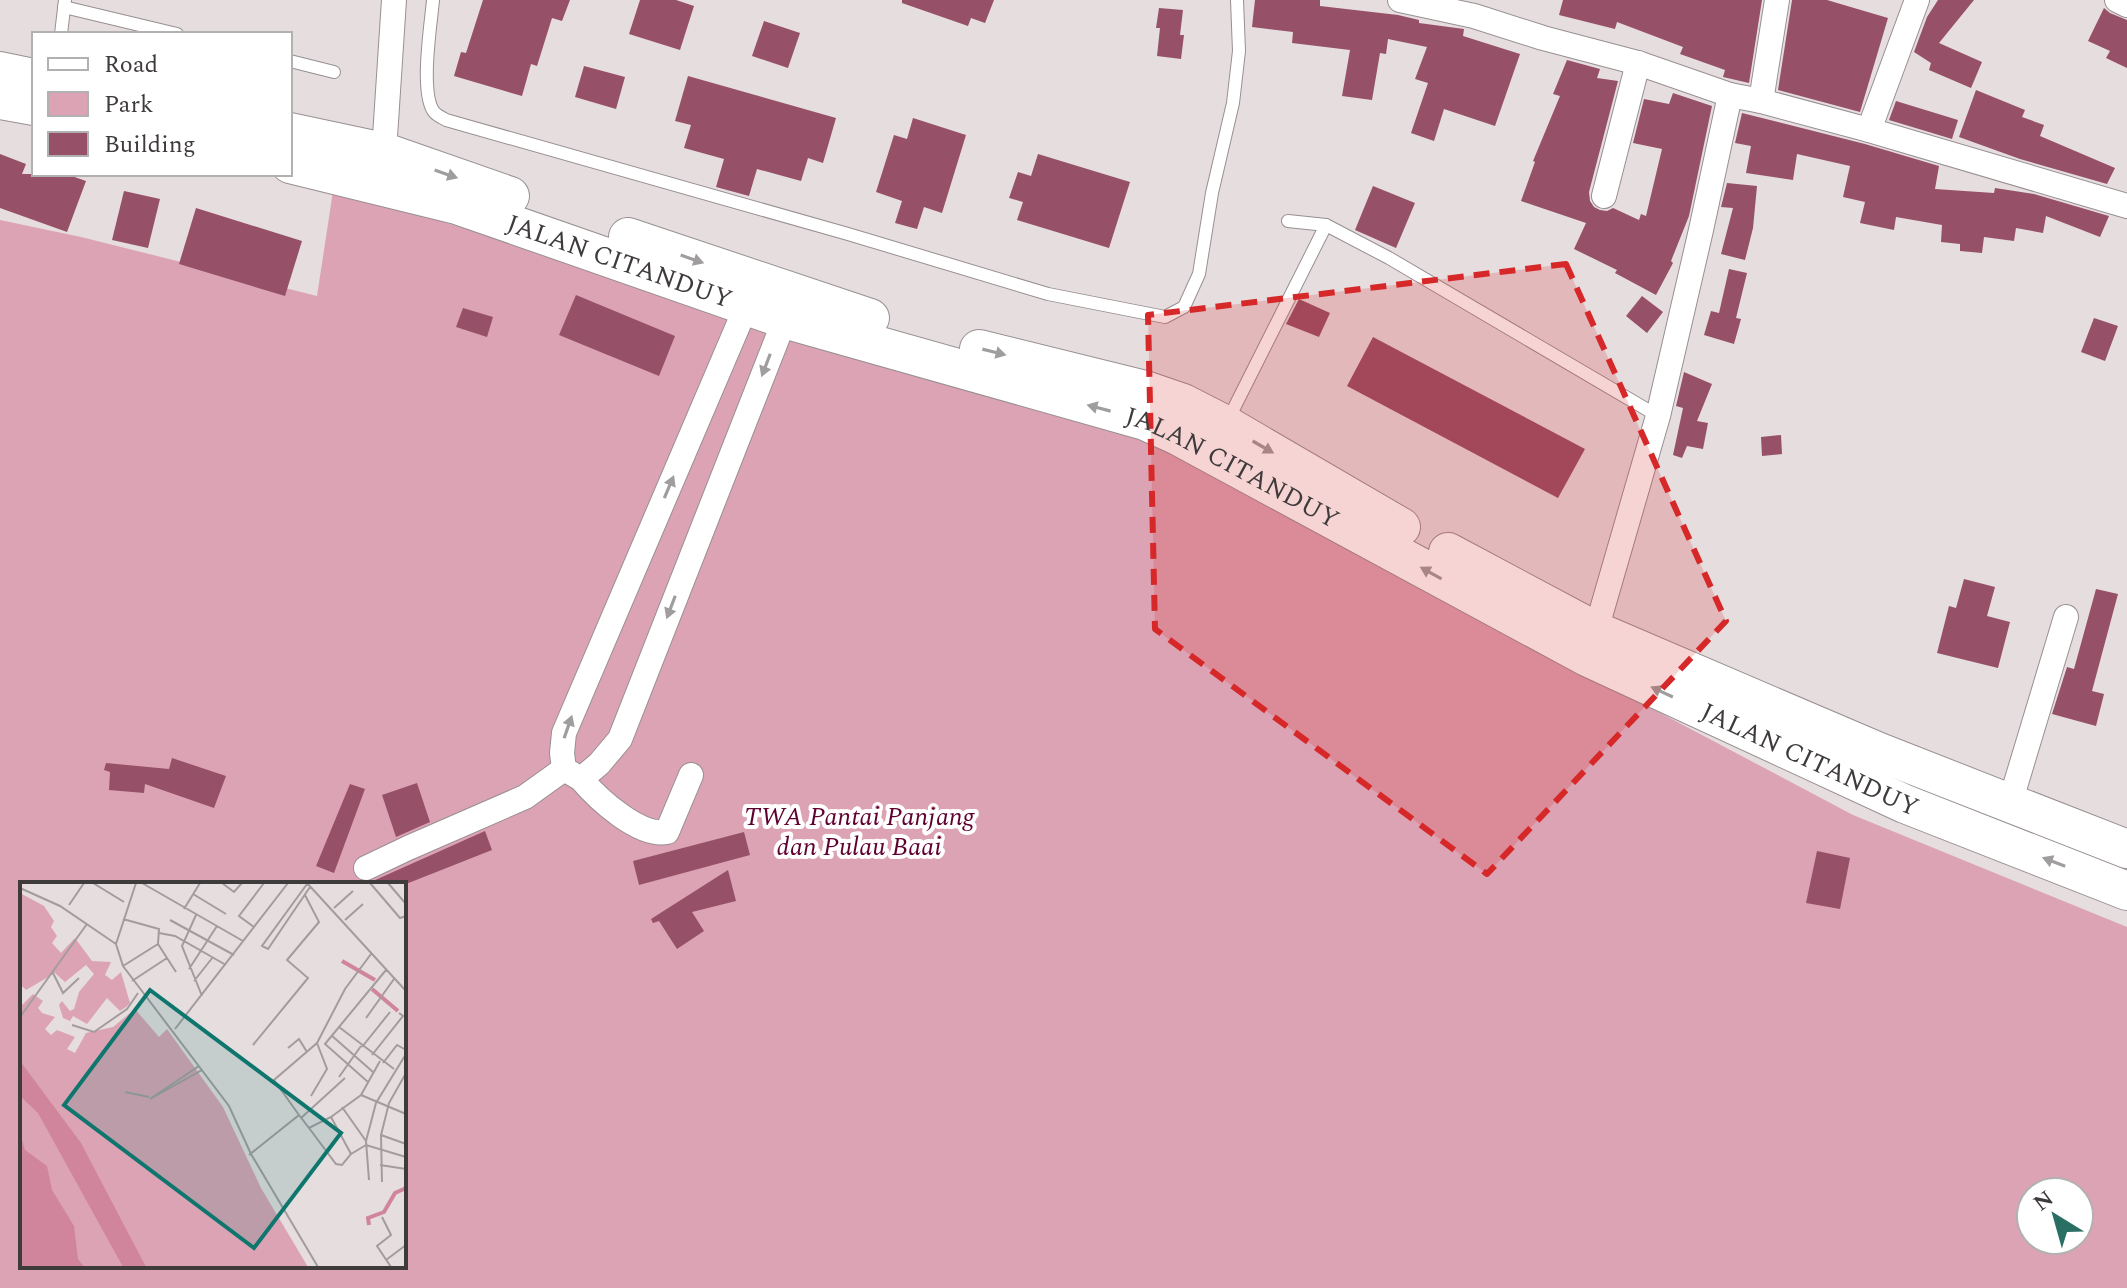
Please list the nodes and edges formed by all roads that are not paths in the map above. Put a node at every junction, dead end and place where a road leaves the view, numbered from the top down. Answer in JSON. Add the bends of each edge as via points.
{"nodes":[{"id":1,"x":394,"y":0,"type":"edge"},
{"id":2,"x":433,"y":0,"type":"edge"},
{"id":3,"x":1237,"y":0,"type":"edge"},
{"id":4,"x":1400,"y":0,"type":"edge"},
{"id":5,"x":1777,"y":0,"type":"edge"},
{"id":6,"x":1917,"y":0,"type":"edge"},
{"id":7,"x":2117,"y":0,"type":"edge"},
{"id":8,"x":65,"y":3,"type":"edge"},
{"id":9,"x":2127,"y":5,"type":"edge"},
{"id":10,"x":61,"y":32,"type":"edge"},
{"id":11,"x":170,"y":32,"type":"edge"},
{"id":12,"x":292,"y":62,"type":"edge"},
{"id":13,"x":1638,"y":63,"type":"junction"},
{"id":14,"x":0,"y":71,"type":"edge"},
{"id":15,"x":334,"y":72,"type":"dead end"},
{"id":16,"x":32,"y":78,"type":"edge"},
{"id":17,"x":1730,"y":95,"type":"junction"},
{"id":18,"x":0,"y":100,"type":"edge"},
{"id":19,"x":1761,"y":101,"type":"junction"},
{"id":20,"x":32,"y":106,"type":"edge"},
{"id":21,"x":1869,"y":130,"type":"junction"},
{"id":22,"x":292,"y":132,"type":"edge"},
{"id":23,"x":384,"y":152,"type":"junction"},
{"id":24,"x":292,"y":164,"type":"edge"},
{"id":25,"x":1604,"y":196,"type":"dead end"},
{"id":26,"x":2127,"y":206,"type":"edge"},
{"id":27,"x":1288,"y":221,"type":"dead end"},
{"id":28,"x":1326,"y":225,"type":"junction"},
{"id":29,"x":752,"y":293,"type":"junction"},
{"id":30,"x":790,"y":306,"type":"junction"},
{"id":31,"x":1658,"y":416,"type":"junction"},
{"id":32,"x":1226,"y":425,"type":"junction"},
{"id":33,"x":2066,"y":617,"type":"dead end"},
{"id":34,"x":1592,"y":644,"type":"junction"},
{"id":35,"x":573,"y":774,"type":"junction"},
{"id":36,"x":691,"y":775,"type":"dead end"},
{"id":37,"x":2010,"y":803,"type":"junction"},
{"id":38,"x":2127,"y":849,"type":"edge"},
{"id":39,"x":366,"y":868,"type":"dead end"},
{"id":40,"x":2127,"y":891,"type":"edge"}],
"edges":[{"from":1,"to":23,"type":"street"},
{"from":2,"to":3,"type":"lane","via":[[427,97],[435,113],[446,120],[1048,294],[1165,317],[1184,307],[1199,274],[1233,103]]},
{"from":4,"to":13,"type":"street"},
{"from":5,"to":19,"type":"street"},
{"from":6,"to":21,"type":"street"},
{"from":7,"to":9,"type":"street"},
{"from":8,"to":10,"type":"lane"},
{"from":8,"to":11,"type":"lane"},
{"from":12,"to":15,"type":"lane"},
{"from":13,"to":17,"type":"street"},
{"from":13,"to":25,"type":"street"},
{"from":14,"to":16,"type":"main road"},
{"from":17,"to":19,"type":"street"},
{"from":17,"to":31,"type":"street"},
{"from":18,"to":20,"type":"main road"},
{"from":19,"to":21,"type":"street"},
{"from":21,"to":26,"type":"street"},
{"from":22,"to":23,"type":"main road","name":"JALAN CITANDUY"},
{"from":23,"to":29,"type":"main road","name":"JALAN CITANDUY","one_way":true},
{"from":24,"to":29,"type":"main road","name":"JALAN CITANDUY","via":[[457,205]]},
{"from":27,"to":28,"type":"lane"},
{"from":28,"to":31,"type":"lane"},
{"from":28,"to":32,"type":"lane"},
{"from":29,"to":30,"type":"main road","name":"JALAN CITANDUY"},
{"from":35,"to":29,"type":"street","one_way":true,"via":[[562,753],[564,733]]},
{"from":30,"to":32,"type":"main road","name":"JALAN CITANDUY","one_way":true,"via":[[829,305],[938,339],[1145,390]]},
{"from":34,"to":30,"type":"main road","name":"JALAN CITANDUY","one_way":true,"via":[[1145,421]]},
{"from":30,"to":35,"type":"street","one_way":true,"via":[[620,739],[599,764]]},
{"from":31,"to":34,"type":"street"},
{"from":32,"to":34,"type":"main road","name":"JALAN CITANDUY","one_way":true},
{"from":33,"to":37,"type":"street"},
{"from":34,"to":37,"type":"main road","name":"JALAN CITANDUY"},
{"from":40,"to":34,"type":"main road","name":"JALAN CITANDUY","one_way":true,"via":[[1905,804]]},
{"from":35,"to":36,"type":"street","via":[[608,807],[657,833],[667,832]]},
{"from":35,"to":39,"type":"street"},
{"from":37,"to":38,"type":"main road","name":"JALAN CITANDUY"}]}
